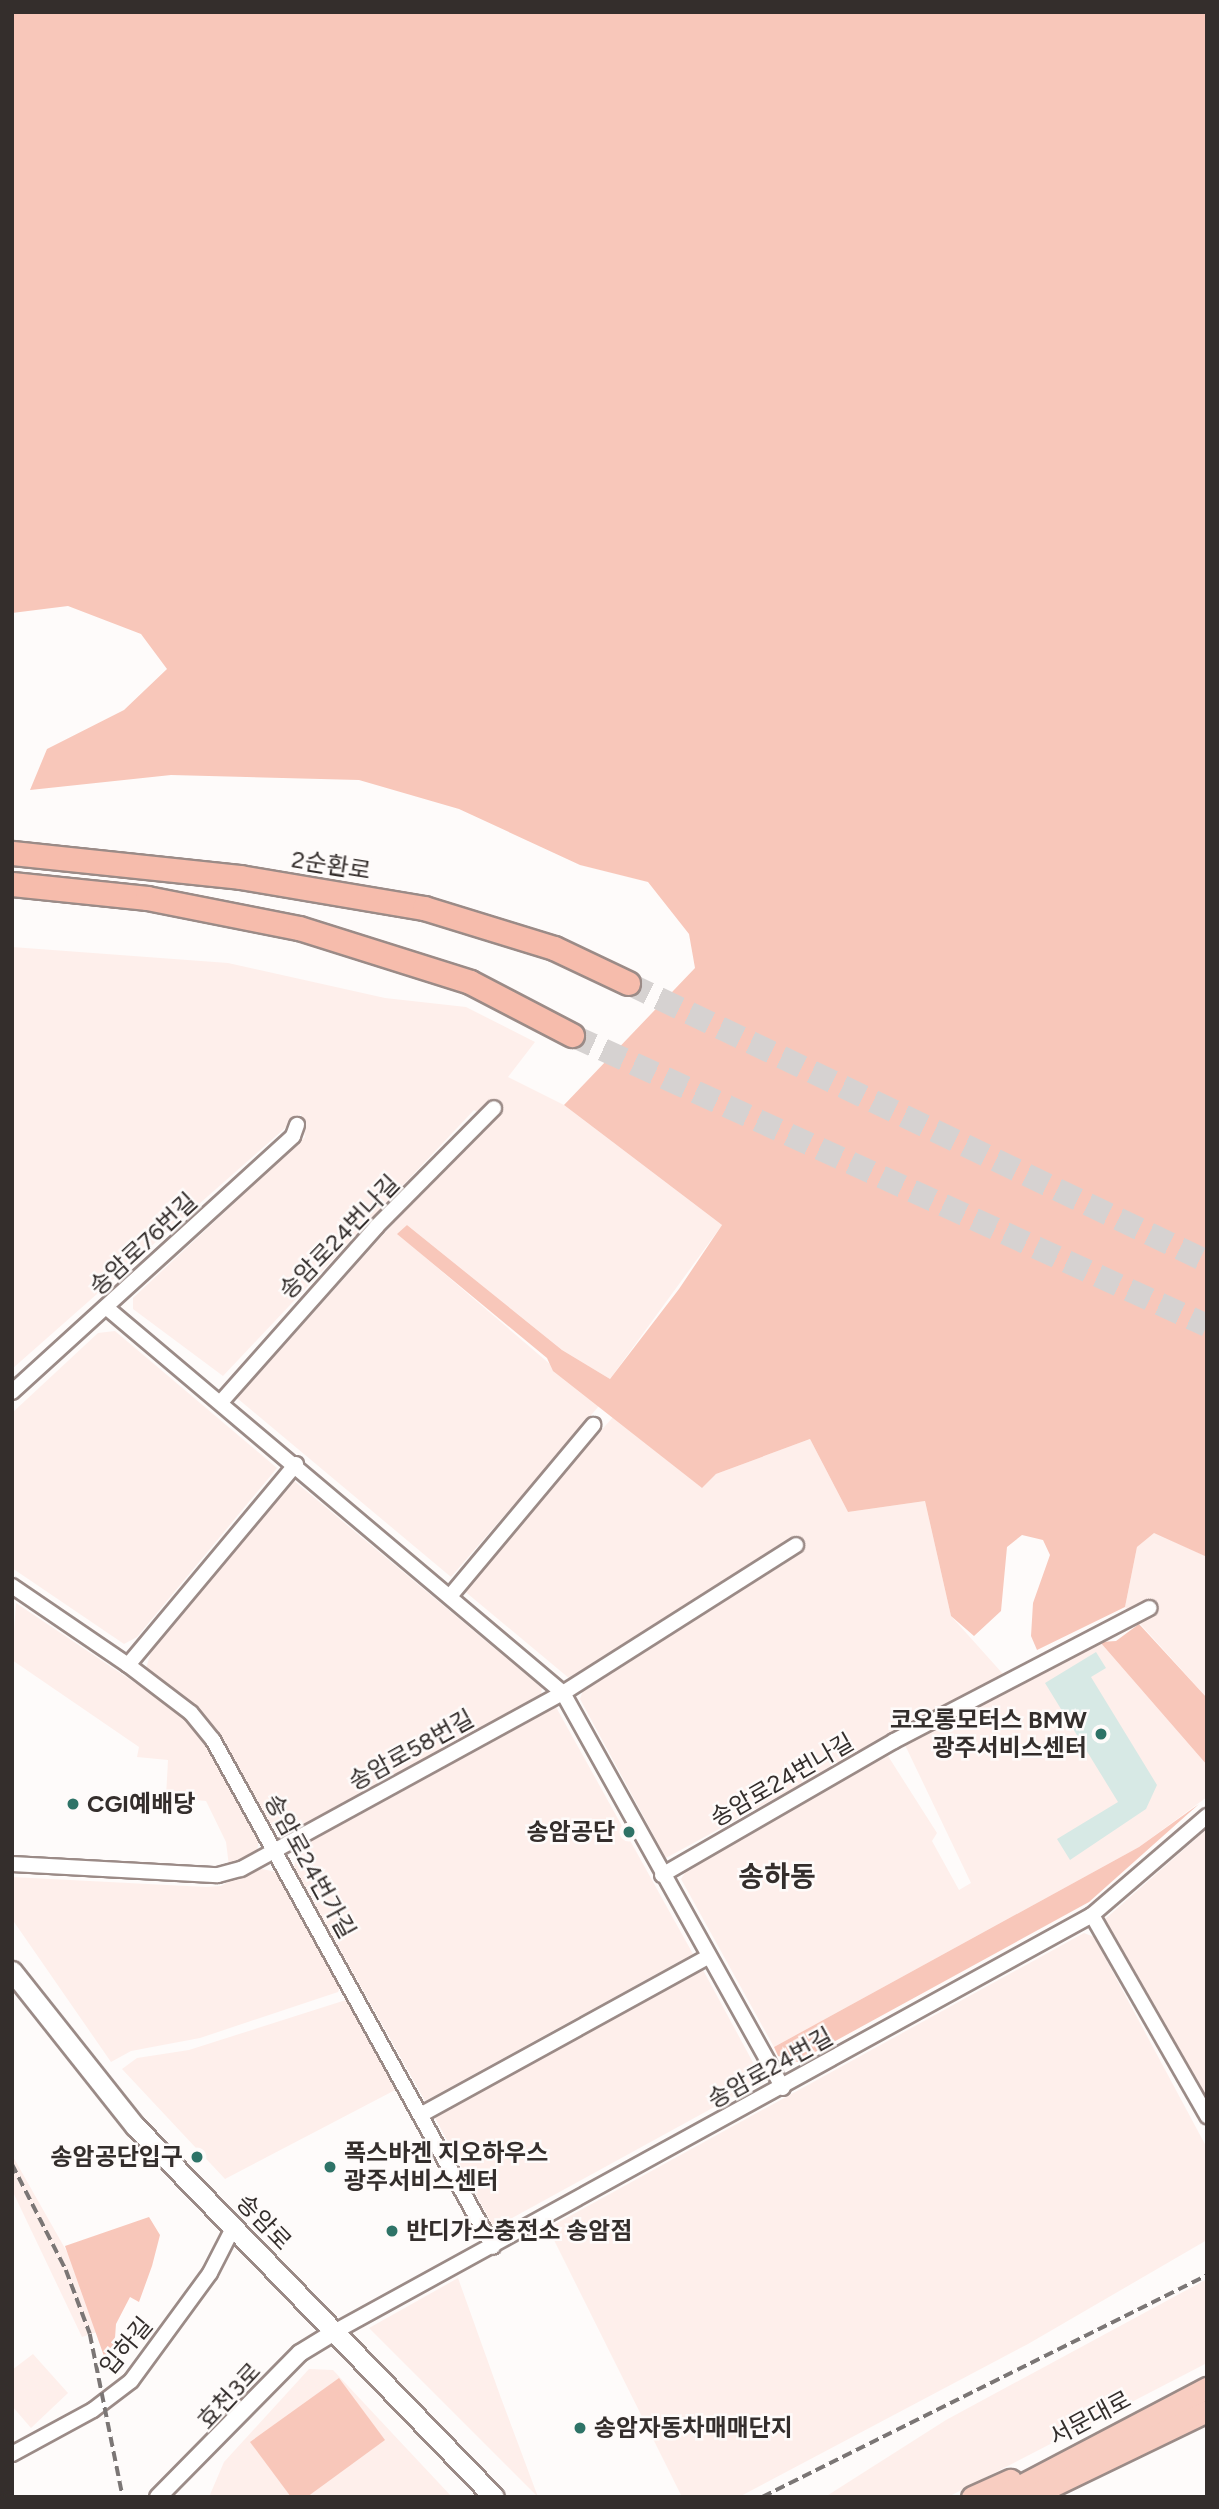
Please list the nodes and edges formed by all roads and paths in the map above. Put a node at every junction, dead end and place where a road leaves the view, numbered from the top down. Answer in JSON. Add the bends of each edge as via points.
{"nodes":[{"id":1,"x":12,"y":853,"type":"edge"},
{"id":2,"x":12,"y":884,"type":"edge"},
{"id":3,"x":628,"y":983,"type":"tunnel mouth"},
{"id":4,"x":572,"y":1035,"type":"tunnel mouth"},
{"id":5,"x":494,"y":1108,"type":"dead end"},
{"id":6,"x":297,"y":1125,"type":"dead end"},
{"id":7,"x":107,"y":1308,"type":"junction"},
{"id":8,"x":12,"y":1392,"type":"edge"},
{"id":9,"x":221,"y":1402,"type":"junction"},
{"id":10,"x":593,"y":1424,"type":"dead end"},
{"id":11,"x":296,"y":1464,"type":"junction"},
{"id":12,"x":796,"y":1545,"type":"dead end"},
{"id":13,"x":12,"y":1586,"type":"edge"},
{"id":14,"x":451,"y":1595,"type":"junction"},
{"id":15,"x":1150,"y":1608,"type":"dead end"},
{"id":16,"x":128,"y":1665,"type":"junction"},
{"id":17,"x":563,"y":1693,"type":"junction"},
{"id":18,"x":1207,"y":1816,"type":"edge"},
{"id":19,"x":273,"y":1851,"type":"junction"},
{"id":20,"x":12,"y":1864,"type":"edge"},
{"id":21,"x":662,"y":1875,"type":"junction"},
{"id":22,"x":1092,"y":1915,"type":"junction"},
{"id":23,"x":708,"y":1957,"type":"junction"},
{"id":24,"x":12,"y":1971,"type":"edge"},
{"id":25,"x":783,"y":2088,"type":"junction"},
{"id":26,"x":424,"y":2113,"type":"junction"},
{"id":27,"x":1207,"y":2116,"type":"edge"},
{"id":28,"x":234,"y":2227,"type":"junction"},
{"id":29,"x":493,"y":2246,"type":"junction"},
{"id":30,"x":336,"y":2331,"type":"junction"},
{"id":31,"x":1207,"y":2388,"type":"edge"},
{"id":32,"x":1207,"y":2411,"type":"edge"},
{"id":33,"x":1136,"y":2423,"type":"junction"},
{"id":34,"x":12,"y":2454,"type":"edge"},
{"id":35,"x":1032,"y":2495,"type":"edge"},
{"id":36,"x":158,"y":2497,"type":"edge"},
{"id":37,"x":494,"y":2497,"type":"edge"},
{"id":38,"x":972,"y":2497,"type":"edge"},
{"id":39,"x":999,"y":2497,"type":"edge"}],
"edges":[{"from":1,"to":3,"type":"highway","name":"2순환로","via":[[240,877],[424,908],[554,948]]},
{"from":2,"to":4,"type":"highway","via":[[147,898],[299,928],[470,982]]},
{"from":5,"to":9,"type":"street","name":"송암로24번나길","via":[[368,1235]]},
{"from":6,"to":7,"type":"street","name":"송암로76번길","via":[[293,1136]]},
{"from":7,"to":8,"type":"street","name":"송암로76번길"},
{"from":7,"to":9,"type":"street"},
{"from":9,"to":11,"type":"street"},
{"from":10,"to":14,"type":"street"},
{"from":11,"to":14,"type":"street"},
{"from":11,"to":16,"type":"street"},
{"from":12,"to":17,"type":"street","name":"송암로58번길"},
{"from":13,"to":16,"type":"street","name":"송암로24번가길"},
{"from":14,"to":17,"type":"street"},
{"from":15,"to":21,"type":"street","name":"송암로24번나길","via":[[894,1741]]},
{"from":16,"to":19,"type":"street","name":"송암로24번가길","via":[[203,1726]]},
{"from":17,"to":19,"type":"street","name":"송암로58번길"},
{"from":17,"to":21,"type":"street"},
{"from":18,"to":22,"type":"street","name":"송암로24번길"},
{"from":19,"to":20,"type":"street","name":"송암로58번길","via":[[218,1875]]},
{"from":19,"to":26,"type":"street","name":"송암로24번가길"},
{"from":21,"to":23,"type":"street"},
{"from":22,"to":25,"type":"street","name":"송암로24번길"},
{"from":22,"to":27,"type":"street"},
{"from":23,"to":25,"type":"street"},
{"from":23,"to":26,"type":"street"},
{"from":24,"to":28,"type":"main road","name":"송암로","via":[[92,2078]]},
{"from":25,"to":29,"type":"street","name":"송암로24번길"},
{"from":26,"to":29,"type":"street","name":"송암로24번가길"},
{"from":28,"to":30,"type":"main road","name":"송암로"},
{"from":28,"to":34,"type":"street","name":"입하길","via":[[210,2273],[131,2381],[93,2410]]},
{"from":29,"to":30,"type":"street","name":"송암로24번길"},
{"from":30,"to":36,"type":"street","name":"효천3로","via":[[300,2353]]},
{"from":30,"to":37,"type":"main road","name":"송암로"},
{"from":31,"to":33,"type":"main road","name":"서문대로"},
{"from":32,"to":35,"type":"main road","name":"서문대로"},
{"from":33,"to":38,"type":"main road"},
{"from":33,"to":39,"type":"main road","name":"서문대로"}]}
